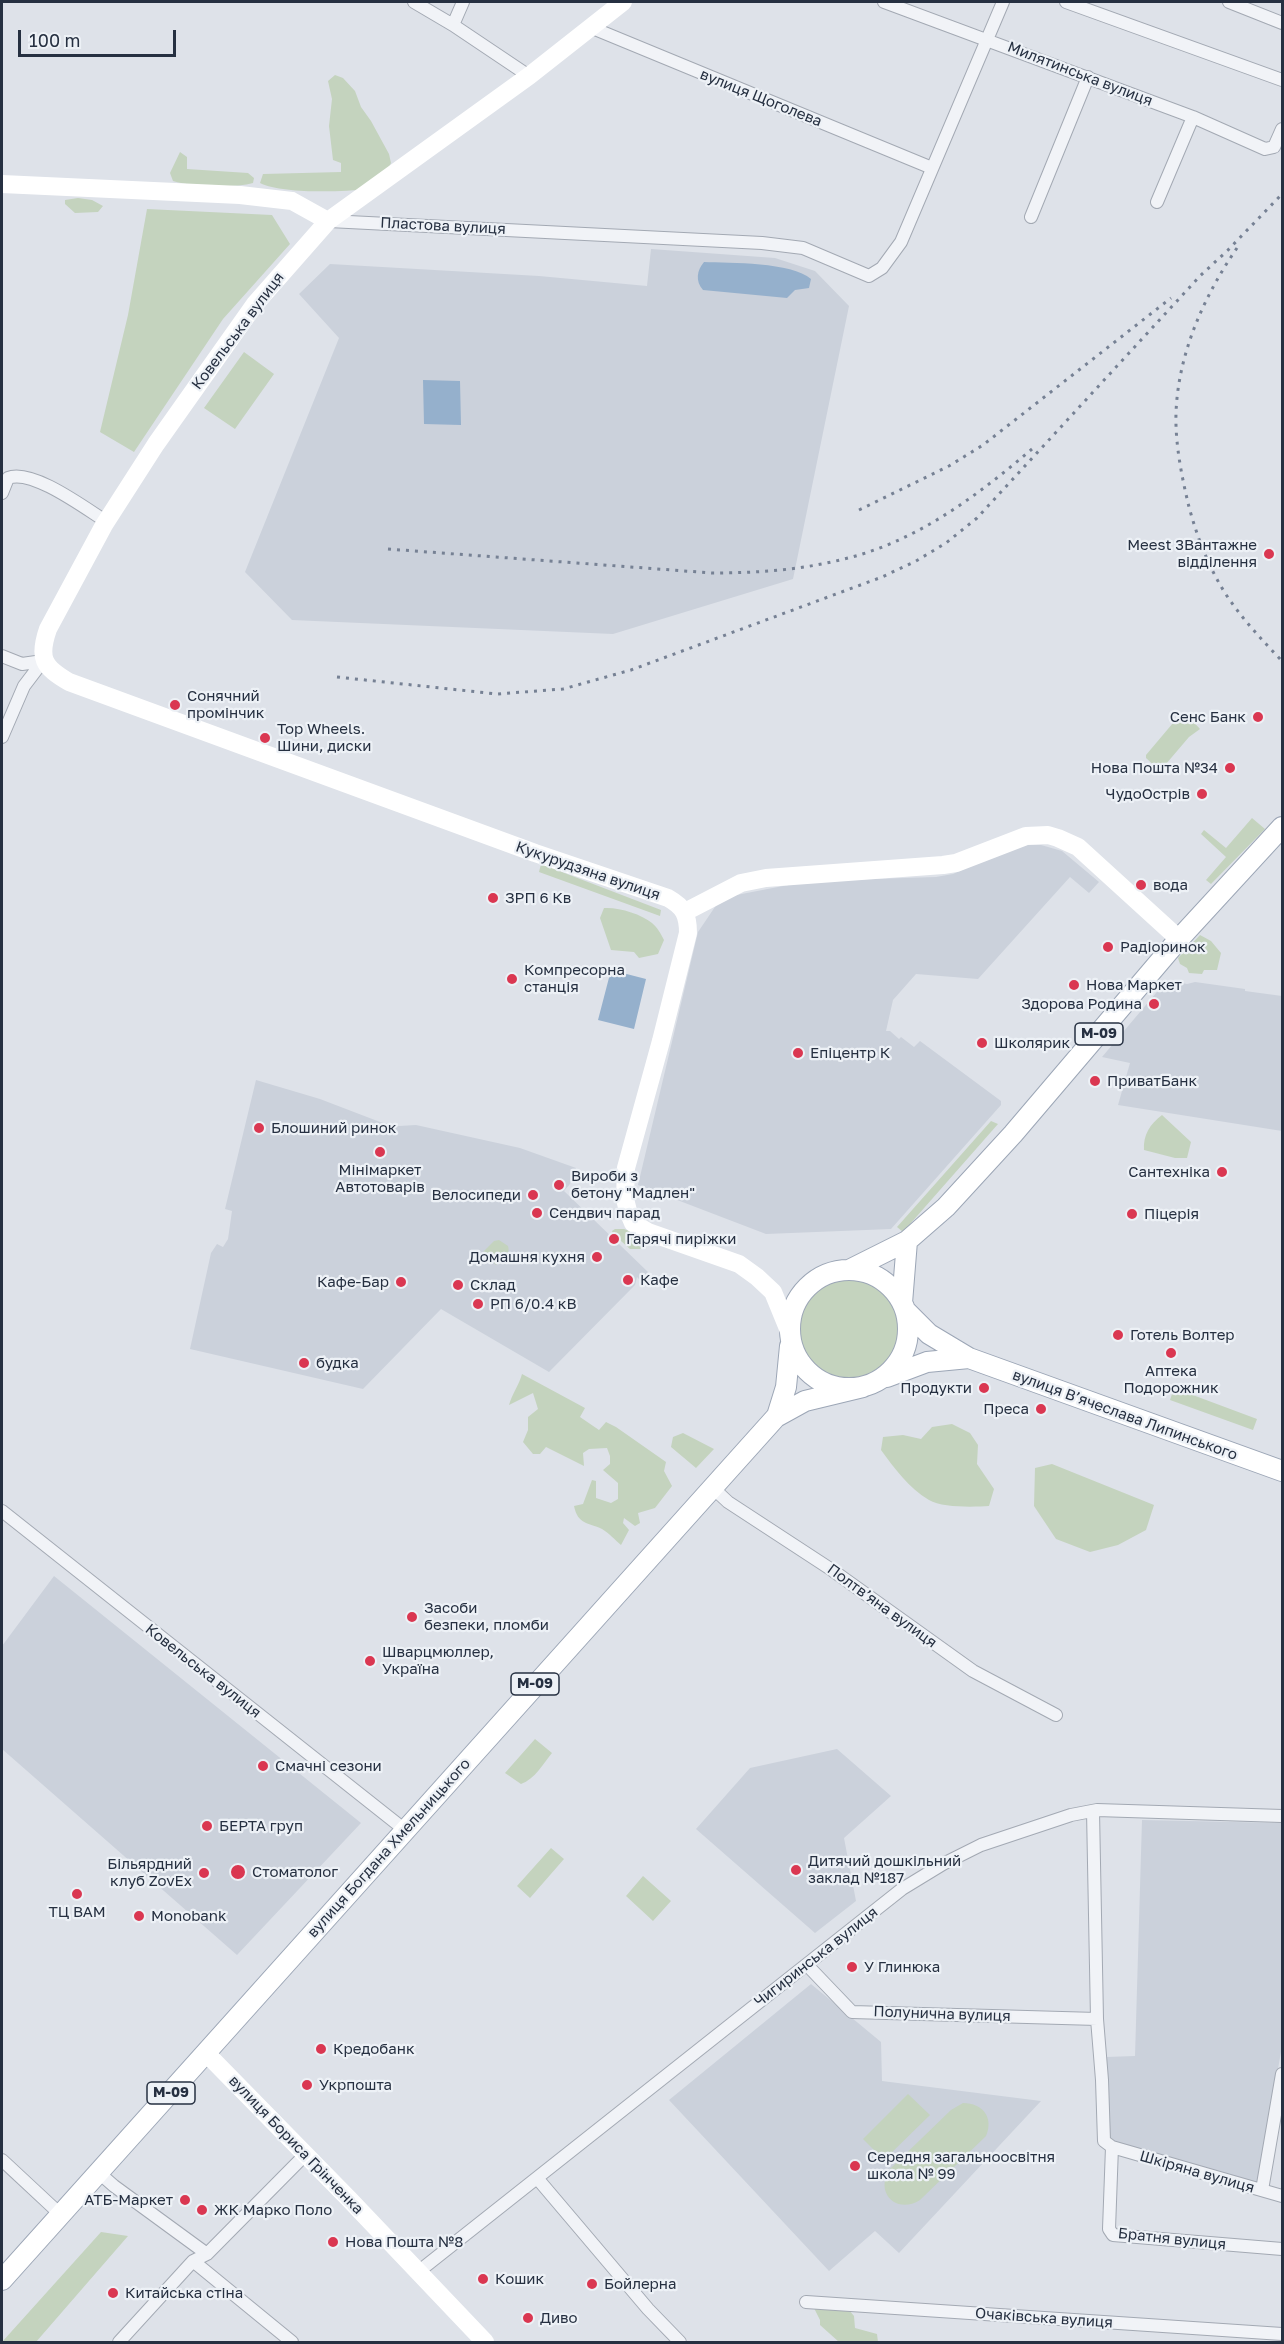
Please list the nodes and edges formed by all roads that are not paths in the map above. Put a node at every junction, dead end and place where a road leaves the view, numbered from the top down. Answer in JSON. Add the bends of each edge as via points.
{"nodes":[{"id":1,"x":414,"y":2,"type":"edge"},
{"id":2,"x":463,"y":2,"type":"edge"},
{"id":3,"x":623,"y":2,"type":"edge"},
{"id":4,"x":884,"y":2,"type":"edge"},
{"id":5,"x":1003,"y":2,"type":"edge"},
{"id":6,"x":1066,"y":2,"type":"edge"},
{"id":7,"x":1228,"y":2,"type":"edge"},
{"id":8,"x":1282,"y":23,"type":"edge"},
{"id":9,"x":453,"y":25,"type":"junction"},
{"id":10,"x":590,"y":27,"type":"junction"},
{"id":11,"x":987,"y":39,"type":"junction"},
{"id":12,"x":529,"y":76,"type":"junction"},
{"id":13,"x":1088,"y":77,"type":"junction"},
{"id":14,"x":1282,"y":80,"type":"edge"},
{"id":15,"x":1194,"y":117,"type":"junction"},
{"id":16,"x":1282,"y":129,"type":"edge"},
{"id":17,"x":932,"y":168,"type":"junction"},
{"id":18,"x":2,"y":184,"type":"edge"},
{"id":19,"x":1157,"y":202,"type":"dead end"},
{"id":20,"x":1031,"y":217,"type":"dead end"},
{"id":21,"x":328,"y":220,"type":"junction"},
{"id":22,"x":2,"y":493,"type":"edge"},
{"id":23,"x":107,"y":522,"type":"junction"},
{"id":24,"x":2,"y":656,"type":"edge"},
{"id":25,"x":43,"y":661,"type":"junction"},
{"id":26,"x":2,"y":737,"type":"edge"},
{"id":27,"x":1282,"y":827,"type":"edge"},
{"id":28,"x":685,"y":912,"type":"junction"},
{"id":29,"x":1179,"y":939,"type":"junction"},
{"id":30,"x":907,"y":1241,"type":"junction"},
{"id":31,"x":849,"y":1270,"type":"junction"},
{"id":32,"x":904,"y":1306,"type":"junction"},
{"id":33,"x":790,"y":1336,"type":"junction"},
{"id":34,"x":969,"y":1358,"type":"junction"},
{"id":35,"x":882,"y":1379,"type":"junction"},
{"id":36,"x":863,"y":1387,"type":"junction"},
{"id":37,"x":777,"y":1416,"type":"junction"},
{"id":38,"x":1282,"y":1471,"type":"edge"},
{"id":39,"x":713,"y":1488,"type":"junction"},
{"id":40,"x":2,"y":1511,"type":"edge"},
{"id":41,"x":1056,"y":1715,"type":"dead end"},
{"id":42,"x":1093,"y":1811,"type":"junction"},
{"id":43,"x":1282,"y":1816,"type":"edge"},
{"id":44,"x":405,"y":1830,"type":"junction"},
{"id":45,"x":807,"y":1965,"type":"junction"},
{"id":46,"x":1097,"y":2019,"type":"junction"},
{"id":47,"x":206,"y":2053,"type":"junction"},
{"id":48,"x":1282,"y":2074,"type":"edge"},
{"id":49,"x":1112,"y":2147,"type":"junction"},
{"id":50,"x":305,"y":2155,"type":"junction"},
{"id":51,"x":2,"y":2160,"type":"edge"},
{"id":52,"x":98,"y":2172,"type":"junction"},
{"id":53,"x":537,"y":2178,"type":"junction"},
{"id":54,"x":1262,"y":2190,"type":"junction"},
{"id":55,"x":1282,"y":2196,"type":"edge"},
{"id":56,"x":60,"y":2214,"type":"junction"},
{"id":57,"x":1282,"y":2249,"type":"edge"},
{"id":58,"x":207,"y":2254,"type":"junction"},
{"id":59,"x":193,"y":2261,"type":"junction"},
{"id":60,"x":418,"y":2272,"type":"junction"},
{"id":61,"x":2,"y":2280,"type":"edge"},
{"id":62,"x":806,"y":2302,"type":"dead end"},
{"id":63,"x":1282,"y":2334,"type":"edge"},
{"id":64,"x":119,"y":2343,"type":"edge"},
{"id":65,"x":292,"y":2343,"type":"edge"},
{"id":66,"x":485,"y":2343,"type":"edge"},
{"id":67,"x":680,"y":2343,"type":"edge"}],
"edges":[{"from":1,"to":9,"type":"street"},
{"from":2,"to":9,"type":"street"},
{"from":3,"to":10,"type":"main road","name":"Ковельська вулиця"},
{"from":4,"to":11,"type":"street","name":"Милятинська вулиця"},
{"from":5,"to":11,"type":"street"},
{"from":6,"to":14,"type":"street"},
{"from":7,"to":8,"type":"street"},
{"from":9,"to":12,"type":"street"},
{"from":10,"to":12,"type":"main road","name":"Ковельська вулиця"},
{"from":10,"to":17,"type":"street","name":"вулиця Щоголева"},
{"from":11,"to":13,"type":"street","name":"Милятинська вулиця"},
{"from":11,"to":17,"type":"street"},
{"from":12,"to":21,"type":"main road","name":"Ковельська вулиця"},
{"from":13,"to":15,"type":"street","name":"Милятинська вулиця"},
{"from":13,"to":20,"type":"street"},
{"from":15,"to":16,"type":"street","name":"Милятинська вулиця","via":[[1265,149],[1274,147]]},
{"from":15,"to":19,"type":"street"},
{"from":17,"to":21,"type":"street","name":"Пластова вулиця","via":[[902,242],[882,268],[869,276],[802,248],[762,243]]},
{"from":18,"to":21,"type":"main road","name":"Пластова вулиця","via":[[240,195],[292,201]]},
{"from":21,"to":23,"type":"main road","name":"Ковельська вулиця","via":[[230,337]]},
{"from":22,"to":23,"type":"street","via":[[8,478],[20,476],[49,487]]},
{"from":23,"to":25,"type":"main road","name":"Ковельська вулиця","via":[[48,629]]},
{"from":24,"to":25,"type":"street","via":[[22,664]]},
{"from":25,"to":26,"type":"street","name":"Ковельська вулиця","via":[[24,687]]},
{"from":25,"to":28,"type":"main road","name":"Кукурудзяна вулиця","via":[[69,682],[668,898]]},
{"from":27,"to":29,"type":"main road","number":"М-09"},
{"from":28,"to":29,"type":"main road","via":[[741,883],[956,863],[1026,836],[1048,835],[1078,847]]},
{"from":28,"to":33,"type":"main road","via":[[688,933],[626,1168],[625,1199],[633,1224],[738,1264],[758,1277],[773,1292]]},
{"from":29,"to":30,"type":"main road","number":"М-09","via":[[1013,1134],[946,1208]]},
{"from":30,"to":31,"type":"main road","number":"М-09"},
{"from":30,"to":32,"type":"main road","number":"М-09"},
{"from":31,"to":32,"type":"main road","via":[[868,1273],[886,1282]]},
{"from":31,"to":33,"type":"main road","number":"М-09","via":[[826,1274],[803,1291],[792,1310]]},
{"from":32,"to":34,"type":"main road","name":"вулиця Вʼячеслава Липинського","via":[[929,1334]]},
{"from":32,"to":35,"type":"main road","number":"М-09","via":[[908,1323],[906,1348]]},
{"from":33,"to":36,"type":"main road","via":[[801,1366],[817,1379],[836,1388]]},
{"from":33,"to":37,"type":"main road","name":"вулиця Богдана Хмельницького","number":"М-09","via":[[786,1387]]},
{"from":34,"to":35,"type":"main road","name":"вулиця Вʼячеслава Липинського","via":[[927,1362]]},
{"from":34,"to":38,"type":"main road","name":"вулиця Вʼячеслава Липинського"},
{"from":35,"to":36,"type":"main road","number":"М-09"},
{"from":36,"to":37,"type":"main road","name":"вулиця Богдана Хмельницького","number":"М-09","via":[[805,1401]]},
{"from":37,"to":39,"type":"main road","name":"вулиця Богдана Хмельницького","number":"М-09"},
{"from":39,"to":41,"type":"street","name":"Полтвʼяна вулиця","via":[[973,1671]]},
{"from":39,"to":44,"type":"main road","name":"вулиця Богдана Хмельницького","number":"М-09"},
{"from":40,"to":44,"type":"street","name":"Ковельська вулиця"},
{"from":42,"to":43,"type":"street","name":"Чигиринська вулиця"},
{"from":42,"to":45,"type":"street","name":"Чигиринська вулиця","via":[[981,1845],[943,1864],[902,1889]]},
{"from":42,"to":46,"type":"street"},
{"from":44,"to":47,"type":"main road","name":"вулиця Богдана Хмельницького","number":"М-09"},
{"from":45,"to":46,"type":"street","name":"Полунична вулиця","via":[[852,2012]]},
{"from":45,"to":53,"type":"street","name":"Чигиринська вулиця"},
{"from":46,"to":49,"type":"street","via":[[1104,2140]]},
{"from":47,"to":50,"type":"main road","name":"вулиця Бориса Грінченка"},
{"from":47,"to":52,"type":"main road","name":"вулиця Богдана Хмельницького","number":"М-09"},
{"from":48,"to":54,"type":"street"},
{"from":49,"to":54,"type":"street","name":"Шкіряна вулиця"},
{"from":49,"to":57,"type":"street","name":"Братня вулиця","via":[[1109,2229],[1113,2235]]},
{"from":50,"to":58,"type":"street"},
{"from":50,"to":60,"type":"main road","name":"вулиця Бориса Грінченка"},
{"from":51,"to":56,"type":"street"},
{"from":52,"to":56,"type":"main road","name":"вулиця Богдана Хмельницького","number":"М-09"},
{"from":52,"to":58,"type":"street"},
{"from":53,"to":60,"type":"street","name":"Чигиринська вулиця"},
{"from":53,"to":67,"type":"street"},
{"from":54,"to":55,"type":"street","name":"Шкіряна вулиця"},
{"from":56,"to":61,"type":"main road","name":"вулиця Богдана Хмельницького","number":"М-09"},
{"from":58,"to":59,"type":"street"},
{"from":59,"to":64,"type":"street"},
{"from":59,"to":65,"type":"street"},
{"from":60,"to":66,"type":"main road","name":"вулиця Бориса Грінченка"},
{"from":62,"to":63,"type":"street","name":"Очаківська вулиця"}]}
